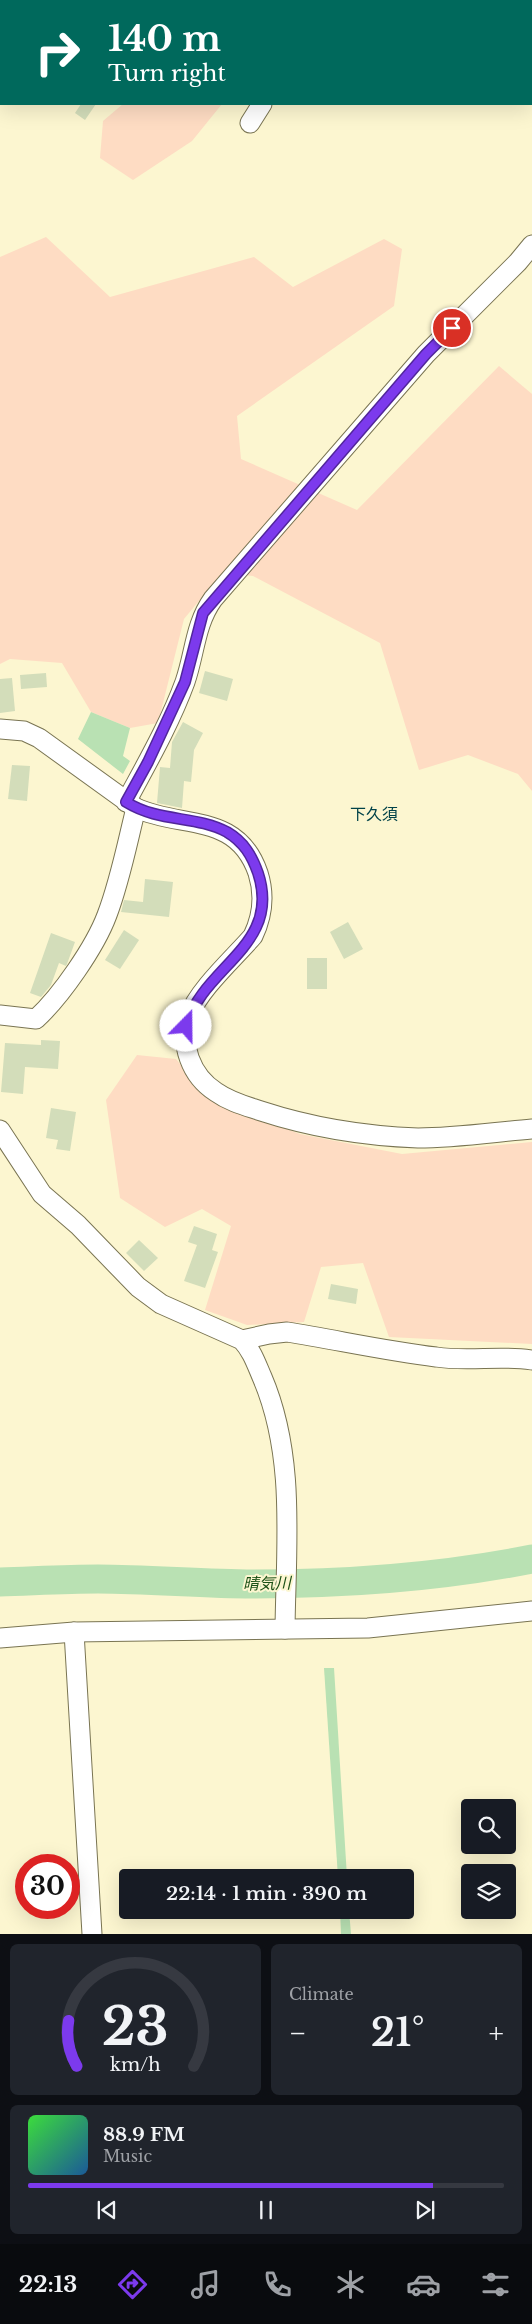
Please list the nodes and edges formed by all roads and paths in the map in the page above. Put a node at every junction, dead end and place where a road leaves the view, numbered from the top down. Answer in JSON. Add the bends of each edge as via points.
{"nodes":[{"id":1,"x":261,"y":105,"type":"edge"},
{"id":2,"x":250,"y":123,"type":"dead end"},
{"id":3,"x":532,"y":245,"type":"edge"},
{"id":4,"x":0,"y":729,"type":"edge"},
{"id":5,"x":131,"y":805,"type":"junction"},
{"id":6,"x":0,"y":1015,"type":"edge"},
{"id":7,"x":532,"y":1129,"type":"edge"},
{"id":8,"x":0,"y":1130,"type":"edge"},
{"id":9,"x":242,"y":1340,"type":"junction"},
{"id":10,"x":532,"y":1360,"type":"edge"},
{"id":11,"x":532,"y":1611,"type":"edge"},
{"id":12,"x":285,"y":1629,"type":"junction"},
{"id":13,"x":74,"y":1632,"type":"junction"},
{"id":14,"x":0,"y":1638,"type":"edge"},
{"id":15,"x":92,"y":1934,"type":"edge"}],
"edges":[{"from":1,"to":2,"type":"street"},
{"from":3,"to":5,"type":"street","via":[[426,354],[213,599],[203,613],[185,682]]},
{"from":4,"to":5,"type":"street","via":[[24,731],[39,738]]},
{"from":5,"to":6,"type":"street","via":[[107,916],[84,958],[36,1019]]},
{"from":5,"to":7,"type":"street","via":[[150,815],[207,825],[227,832],[243,844],[252,857],[261,883],[261,917],[253,936],[199,997],[186,1026],[188,1055],[194,1070],[209,1087],[232,1101],[299,1124],[363,1135],[420,1138]]},
{"from":8,"to":9,"type":"street","via":[[42,1194],[78,1225],[138,1287],[161,1304]]},
{"from":9,"to":10,"type":"street","via":[[287,1332],[437,1358]]},
{"from":9,"to":12,"type":"street","via":[[250,1350],[271,1398],[281,1435],[288,1502]]},
{"from":11,"to":12,"type":"street","via":[[368,1628]]},
{"from":12,"to":13,"type":"street"},
{"from":13,"to":14,"type":"street"},
{"from":13,"to":15,"type":"street"}]}
